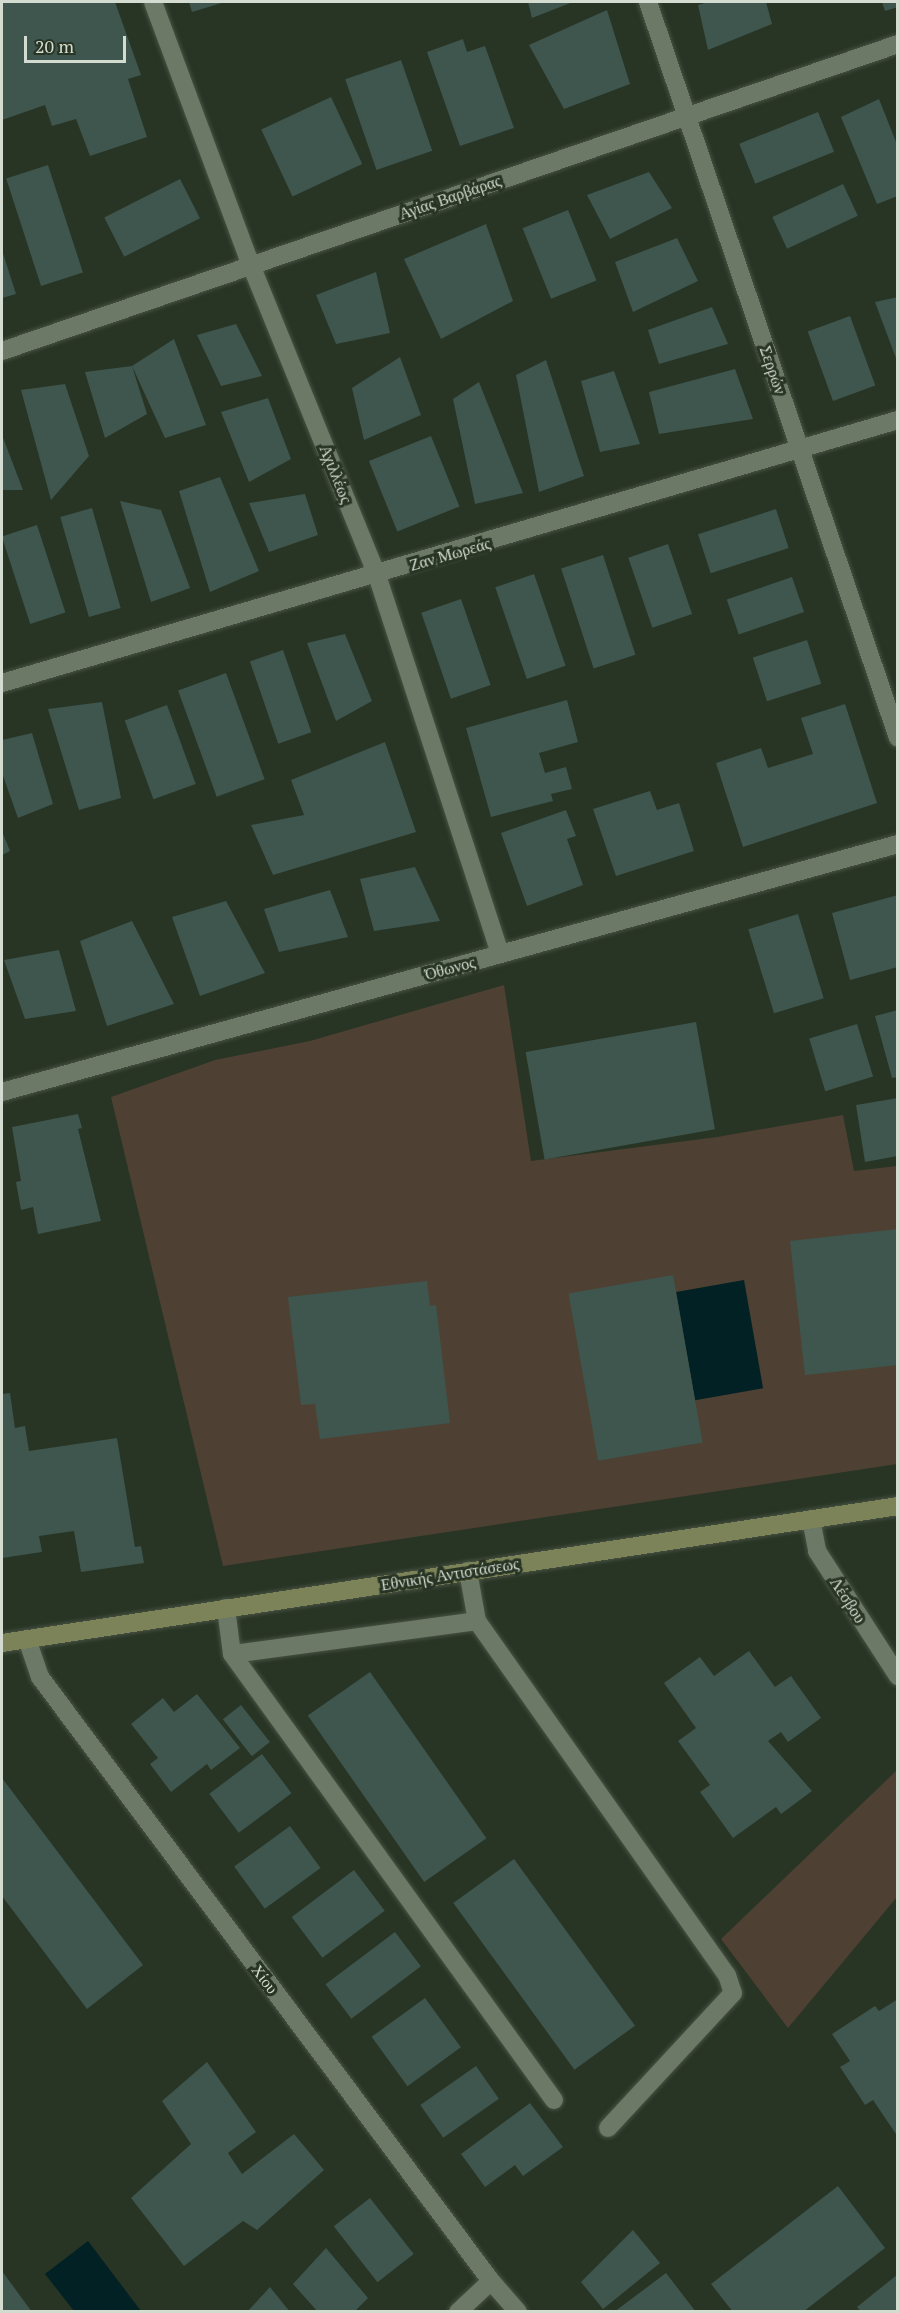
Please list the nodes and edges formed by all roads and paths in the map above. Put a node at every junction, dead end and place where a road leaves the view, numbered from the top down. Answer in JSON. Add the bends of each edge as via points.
{"nodes":[{"id":1,"x":153,"y":2,"type":"edge"},
{"id":2,"x":648,"y":2,"type":"edge"},
{"id":3,"x":897,"y":44,"type":"edge"},
{"id":4,"x":687,"y":116,"type":"junction"},
{"id":5,"x":251,"y":265,"type":"junction"},
{"id":6,"x":2,"y":351,"type":"edge"},
{"id":7,"x":897,"y":420,"type":"edge"},
{"id":8,"x":800,"y":451,"type":"junction"},
{"id":9,"x":377,"y":575,"type":"junction"},
{"id":10,"x":2,"y":683,"type":"edge"},
{"id":11,"x":897,"y":738,"type":"edge"},
{"id":12,"x":897,"y":844,"type":"edge"},
{"id":13,"x":500,"y":954,"type":"junction"},
{"id":14,"x":2,"y":1092,"type":"edge"},
{"id":15,"x":897,"y":1506,"type":"edge"},
{"id":16,"x":811,"y":1519,"type":"junction"},
{"id":17,"x":468,"y":1571,"type":"junction"},
{"id":18,"x":225,"y":1608,"type":"junction"},
{"id":19,"x":477,"y":1621,"type":"junction"},
{"id":20,"x":27,"y":1639,"type":"junction"},
{"id":21,"x":2,"y":1642,"type":"edge"},
{"id":22,"x":232,"y":1654,"type":"junction"},
{"id":23,"x":897,"y":1676,"type":"edge"},
{"id":24,"x":554,"y":2100,"type":"dead end"},
{"id":25,"x":608,"y":2128,"type":"dead end"},
{"id":26,"x":491,"y":2281,"type":"junction"},
{"id":27,"x":458,"y":2312,"type":"edge"},
{"id":28,"x":518,"y":2312,"type":"edge"}],
"edges":[{"from":1,"to":5,"type":"street","name":"Αχιλλέως"},
{"from":2,"to":4,"type":"street","name":"Σερρών"},
{"from":3,"to":4,"type":"street","name":"Αγίας Βαρβάρας"},
{"from":4,"to":5,"type":"street","name":"Αγίας Βαρβάρας"},
{"from":4,"to":8,"type":"street","name":"Σερρών"},
{"from":5,"to":6,"type":"street","name":"Αγίας Βαρβάρας"},
{"from":5,"to":9,"type":"street","name":"Αχιλλέως"},
{"from":7,"to":8,"type":"street","name":"Ζαν Μωρεάς"},
{"from":8,"to":9,"type":"street","name":"Ζαν Μωρεάς"},
{"from":8,"to":11,"type":"street","name":"Σερρών"},
{"from":9,"to":10,"type":"street","name":"Ζαν Μωρεάς"},
{"from":9,"to":13,"type":"street","name":"Αχιλλέως"},
{"from":12,"to":13,"type":"street","name":"Όθωνος"},
{"from":13,"to":14,"type":"street","name":"Όθωνος"},
{"from":15,"to":16,"type":"main road","name":"Εθνικής Αντιστάσεως"},
{"from":16,"to":17,"type":"main road","name":"Εθνικής Αντιστάσεως"},
{"from":16,"to":23,"type":"street","name":"Λέσβου","via":[[817,1551]]},
{"from":17,"to":18,"type":"main road","name":"Εθνικής Αντιστάσεως"},
{"from":17,"to":19,"type":"street"},
{"from":18,"to":20,"type":"main road","name":"Εθνικής Αντιστάσεως"},
{"from":18,"to":22,"type":"street"},
{"from":19,"to":22,"type":"street"},
{"from":19,"to":25,"type":"street","via":[[727,1975],[733,1993]]},
{"from":20,"to":21,"type":"main road","name":"Εθνικής Αντιστάσεως"},
{"from":20,"to":26,"type":"street","name":"Χίου","via":[[40,1677]]},
{"from":22,"to":24,"type":"street"},
{"from":26,"to":27,"type":"street"},
{"from":26,"to":28,"type":"street","name":"Χίου"}]}
